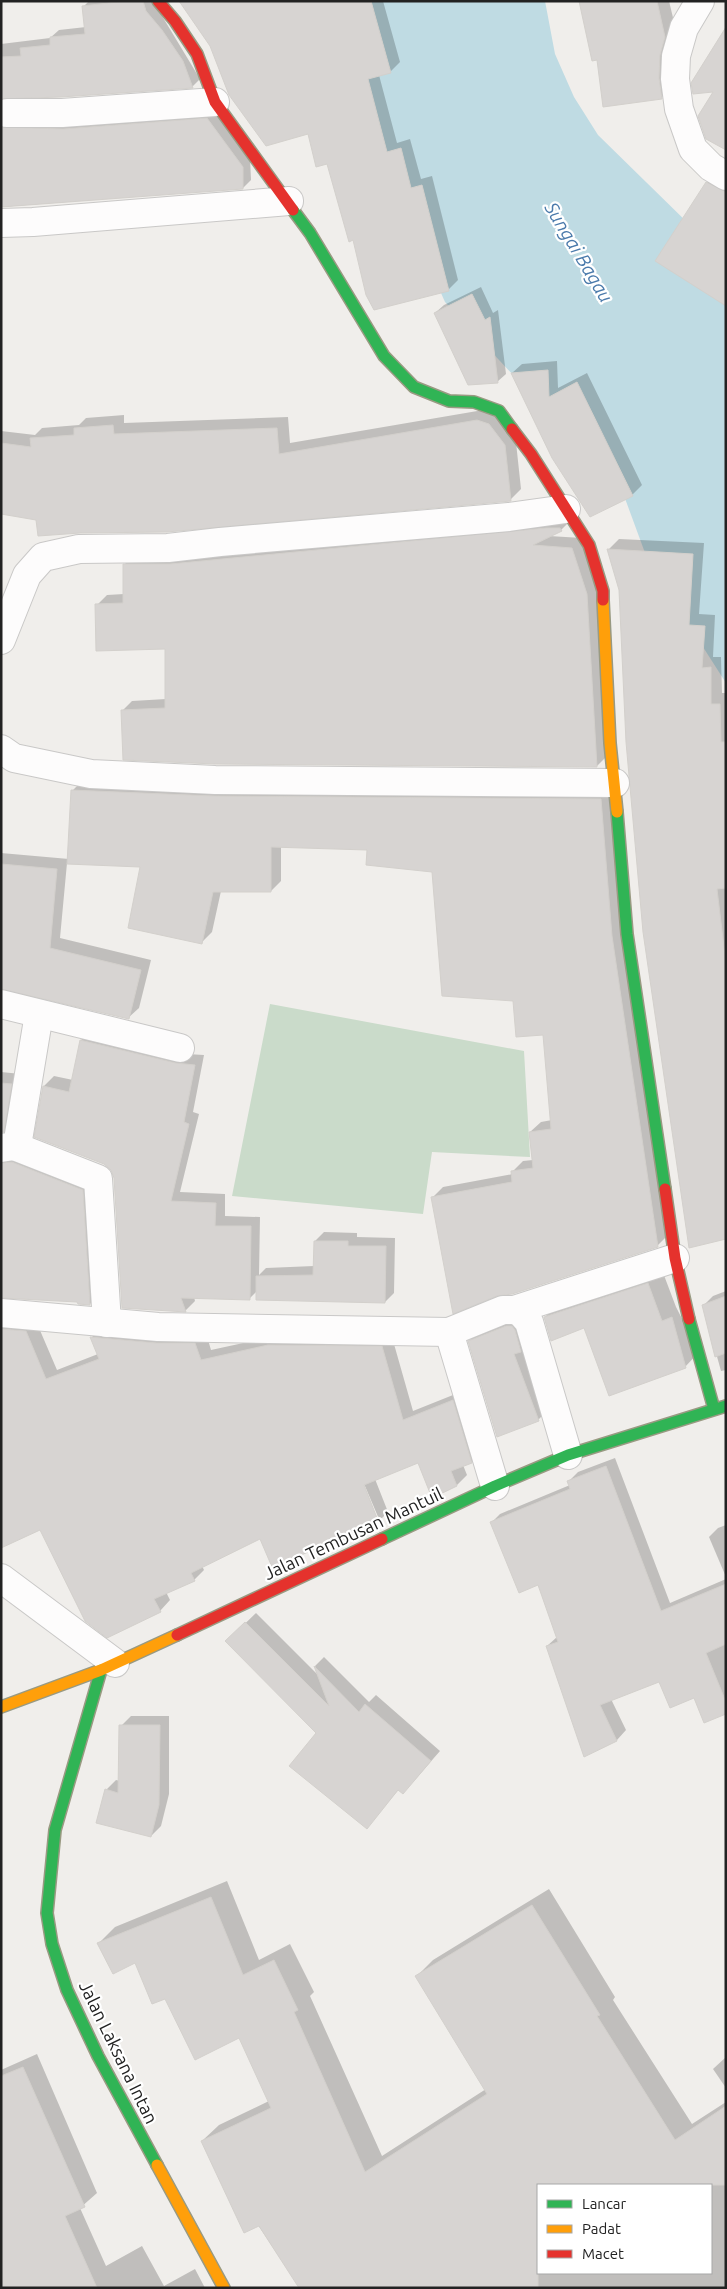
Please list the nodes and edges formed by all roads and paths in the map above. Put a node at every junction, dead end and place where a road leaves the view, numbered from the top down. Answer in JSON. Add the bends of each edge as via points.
{"nodes":[{"id":1,"x":158,"y":1,"type":"edge"},
{"id":2,"x":700,"y":1,"type":"edge"},
{"id":3,"x":215,"y":102,"type":"junction"},
{"id":4,"x":7,"y":113,"type":"dead end"},
{"id":5,"x":726,"y":176,"type":"edge"},
{"id":6,"x":289,"y":201,"type":"junction"},
{"id":7,"x":1,"y":223,"type":"edge"},
{"id":8,"x":566,"y":509,"type":"junction"},
{"id":9,"x":1,"y":640,"type":"edge"},
{"id":10,"x":1,"y":749,"type":"edge"},
{"id":11,"x":615,"y":783,"type":"junction"},
{"id":12,"x":1,"y":1004,"type":"edge"},
{"id":13,"x":39,"y":1014,"type":"junction"},
{"id":14,"x":180,"y":1048,"type":"dead end"},
{"id":15,"x":8,"y":1147,"type":"edge"},
{"id":16,"x":675,"y":1258,"type":"junction"},
{"id":17,"x":514,"y":1310,"type":"junction"},
{"id":18,"x":1,"y":1313,"type":"edge"},
{"id":19,"x":107,"y":1323,"type":"junction"},
{"id":20,"x":449,"y":1332,"type":"junction"},
{"id":21,"x":726,"y":1406,"type":"edge"},
{"id":22,"x":714,"y":1409,"type":"junction"},
{"id":23,"x":568,"y":1454,"type":"junction"},
{"id":24,"x":495,"y":1486,"type":"junction"},
{"id":25,"x":1,"y":1578,"type":"edge"},
{"id":26,"x":108,"y":1667,"type":"junction"},
{"id":27,"x":1,"y":1707,"type":"edge"},
{"id":28,"x":224,"y":2288,"type":"edge"}],
"edges":[{"from":1,"to":3,"type":"street","via":[[176,21],[197,54]]},
{"from":2,"to":5,"type":"street","via":[[684,28],[676,56],[679,109],[693,149],[711,167]]},
{"from":3,"to":4,"type":"street","via":[[62,113]]},
{"from":3,"to":6,"type":"street"},
{"from":6,"to":7,"type":"street"},
{"from":6,"to":8,"type":"street","via":[[384,356],[414,387],[449,400],[474,402],[499,411]]},
{"from":8,"to":9,"type":"street","via":[[168,548],[79,549],[43,557],[27,574]]},
{"from":8,"to":11,"type":"street","via":[[589,545],[603,591]]},
{"from":10,"to":11,"type":"street","via":[[14,758],[91,774],[215,780]]},
{"from":11,"to":16,"type":"street","via":[[627,934]]},
{"from":12,"to":13,"type":"street"},
{"from":13,"to":14,"type":"street"},
{"from":13,"to":15,"type":"street","via":[[18,1140]]},
{"from":15,"to":19,"type":"street","via":[[98,1179]]},
{"from":16,"to":17,"type":"street"},
{"from":16,"to":22,"type":"street","via":[[691,1330]]},
{"from":17,"to":20,"type":"street","via":[[503,1310]]},
{"from":17,"to":23,"type":"street","via":[[529,1322]]},
{"from":18,"to":19,"type":"street"},
{"from":19,"to":20,"type":"street","via":[[158,1327]]},
{"from":20,"to":24,"type":"street"},
{"from":21,"to":22,"type":"street","name":"Jalan Tembusan Mantuil"},
{"from":22,"to":23,"type":"street","name":"Jalan Tembusan Mantuil"},
{"from":23,"to":24,"type":"street","name":"Jalan Tembusan Mantuil"},
{"from":24,"to":26,"type":"street","name":"Jalan Tembusan Mantuil"},
{"from":25,"to":26,"type":"street"},
{"from":26,"to":27,"type":"street","name":"Jalan Tembusan Mantuil"},
{"from":26,"to":28,"type":"street","name":"Jalan Laksana Intan","via":[[55,1830],[47,1913],[52,1944],[68,1990],[98,2056]]}]}
